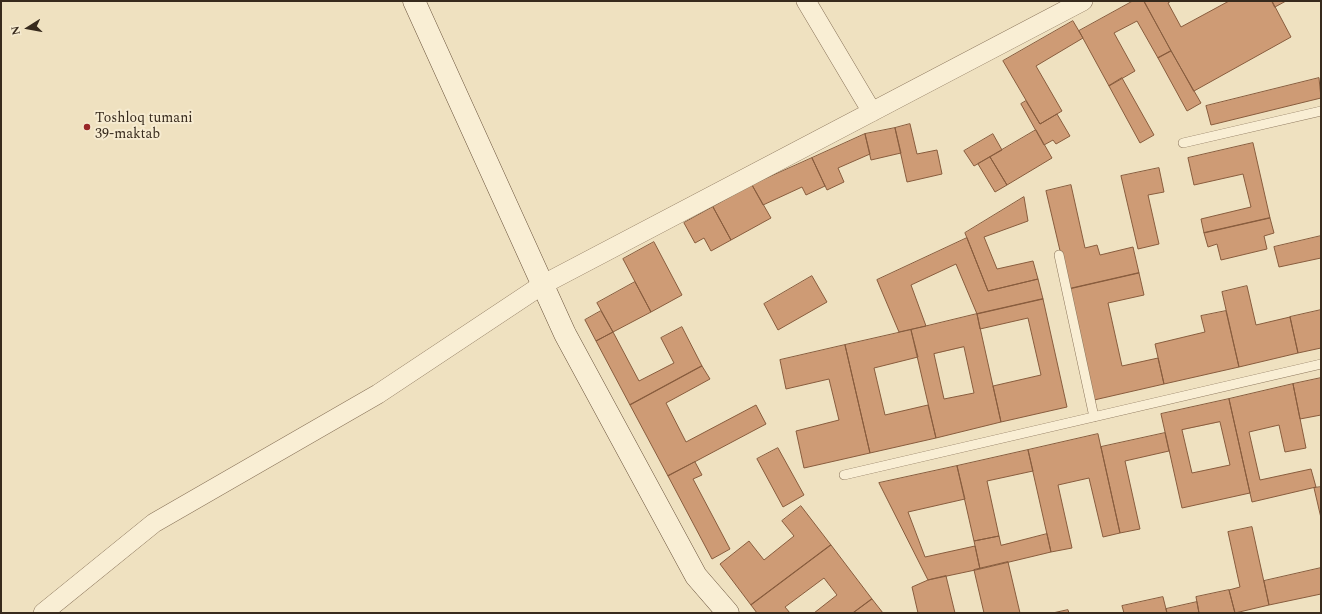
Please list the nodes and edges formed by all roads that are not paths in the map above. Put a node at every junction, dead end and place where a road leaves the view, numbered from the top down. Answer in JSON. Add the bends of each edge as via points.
{"nodes":[{"id":1,"x":414,"y":1,"type":"edge"},
{"id":2,"x":806,"y":1,"type":"edge"},
{"id":3,"x":1083,"y":1,"type":"edge"},
{"id":4,"x":1321,"y":111,"type":"edge"},
{"id":5,"x":872,"y":112,"type":"junction"},
{"id":6,"x":1183,"y":143,"type":"dead end"},
{"id":7,"x":1059,"y":255,"type":"dead end"},
{"id":8,"x":542,"y":285,"type":"junction"},
{"id":9,"x":1321,"y":364,"type":"edge"},
{"id":10,"x":1094,"y":417,"type":"junction"},
{"id":11,"x":844,"y":475,"type":"dead end"},
{"id":12,"x":43,"y":613,"type":"edge"},
{"id":13,"x":728,"y":613,"type":"edge"}],
"edges":[{"from":1,"to":8,"type":"street"},
{"from":2,"to":5,"type":"street"},
{"from":3,"to":5,"type":"street"},
{"from":4,"to":6,"type":"lane"},
{"from":5,"to":8,"type":"street"},
{"from":7,"to":10,"type":"lane"},
{"from":8,"to":12,"type":"street","via":[[378,394],[154,523]]},
{"from":8,"to":13,"type":"street","via":[[564,334],[696,576]]},
{"from":9,"to":10,"type":"lane"},
{"from":10,"to":11,"type":"lane"}]}
